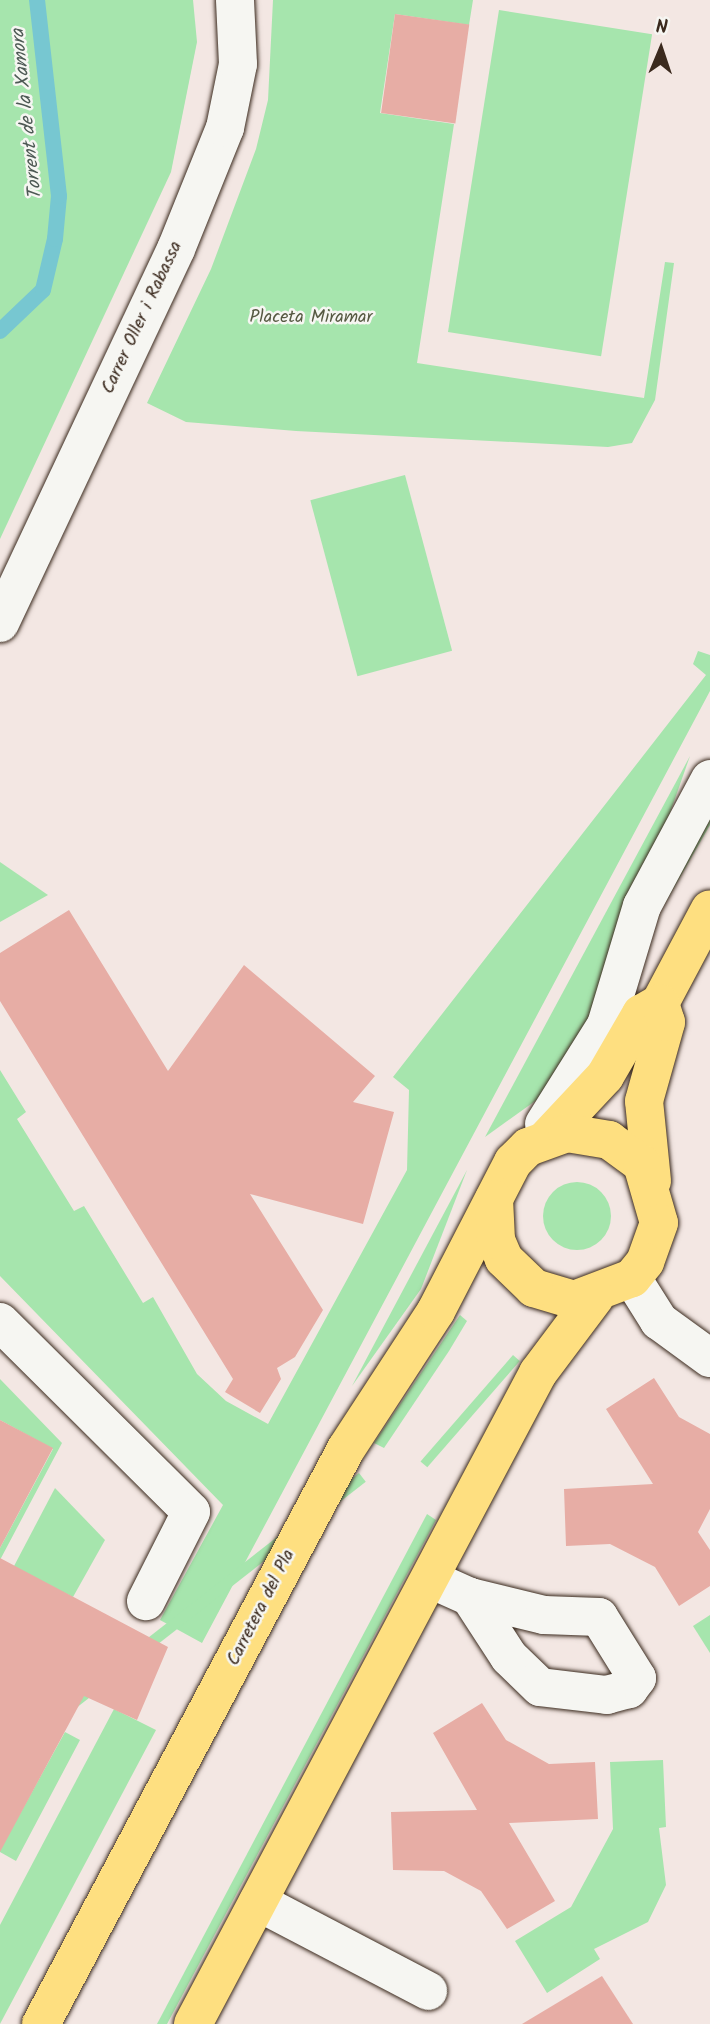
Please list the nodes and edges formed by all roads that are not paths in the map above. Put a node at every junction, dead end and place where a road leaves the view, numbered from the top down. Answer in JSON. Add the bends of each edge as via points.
{"nodes":[{"id":1,"x":235,"y":0,"type":"edge"},
{"id":2,"x":0,"y":623,"type":"edge"},
{"id":3,"x":710,"y":779,"type":"edge"},
{"id":4,"x":710,"y":909,"type":"edge"},
{"id":5,"x":660,"y":1003,"type":"junction"},
{"id":6,"x":538,"y":1143,"type":"junction"},
{"id":7,"x":652,"y":1183,"type":"junction"},
{"id":8,"x":494,"y":1199,"type":"junction"},
{"id":9,"x":632,"y":1279,"type":"junction"},
{"id":10,"x":595,"y":1297,"type":"junction"},
{"id":11,"x":0,"y":1322,"type":"edge"},
{"id":12,"x":710,"y":1357,"type":"edge"},
{"id":13,"x":430,"y":1580,"type":"junction"},
{"id":14,"x":470,"y":1597,"type":"dead end"},
{"id":15,"x":146,"y":1601,"type":"dead end"},
{"id":16,"x":258,"y":1902,"type":"junction"},
{"id":17,"x":428,"y":1991,"type":"dead end"},
{"id":18,"x":41,"y":2024,"type":"edge"},
{"id":19,"x":193,"y":2024,"type":"edge"}],
"edges":[{"from":1,"to":2,"type":"street","name":"Carrer Oller i Rabassa","via":[[238,64],[225,128],[176,249]]},
{"from":3,"to":6,"type":"street","via":[[642,906],[593,1052]]},
{"from":4,"to":5,"type":"main road"},
{"from":5,"to":6,"type":"main road","name":"Carretera del Pla","via":[[641,1014],[605,1076]]},
{"from":5,"to":7,"type":"main road","via":[[666,1022],[644,1101]]},
{"from":6,"to":7,"type":"main road","via":[[567,1133],[608,1140],[642,1164]]},
{"from":6,"to":8,"type":"main road","name":"Carretera del Pla","via":[[513,1161]]},
{"from":7,"to":9,"type":"main road","via":[[659,1223],[650,1253]]},
{"from":8,"to":10,"type":"main road","name":"Carretera del Pla","via":[[496,1240],[517,1275],[553,1297]]},
{"from":8,"to":18,"type":"main road","name":"Carretera del Pla","via":[[436,1311],[346,1449]]},
{"from":9,"to":10,"type":"main road","name":"Carretera del Pla"},
{"from":9,"to":12,"type":"street","via":[[659,1321]]},
{"from":10,"to":13,"type":"main road","name":"Carretera del Pla","via":[[538,1373]]},
{"from":11,"to":15,"type":"street","via":[[191,1512]]},
{"from":13,"to":14,"type":"street"},
{"from":13,"to":16,"type":"main road","name":"Carretera del Pla"},
{"from":16,"to":17,"type":"street"},
{"from":16,"to":19,"type":"main road","name":"Carretera del Pla"}]}
